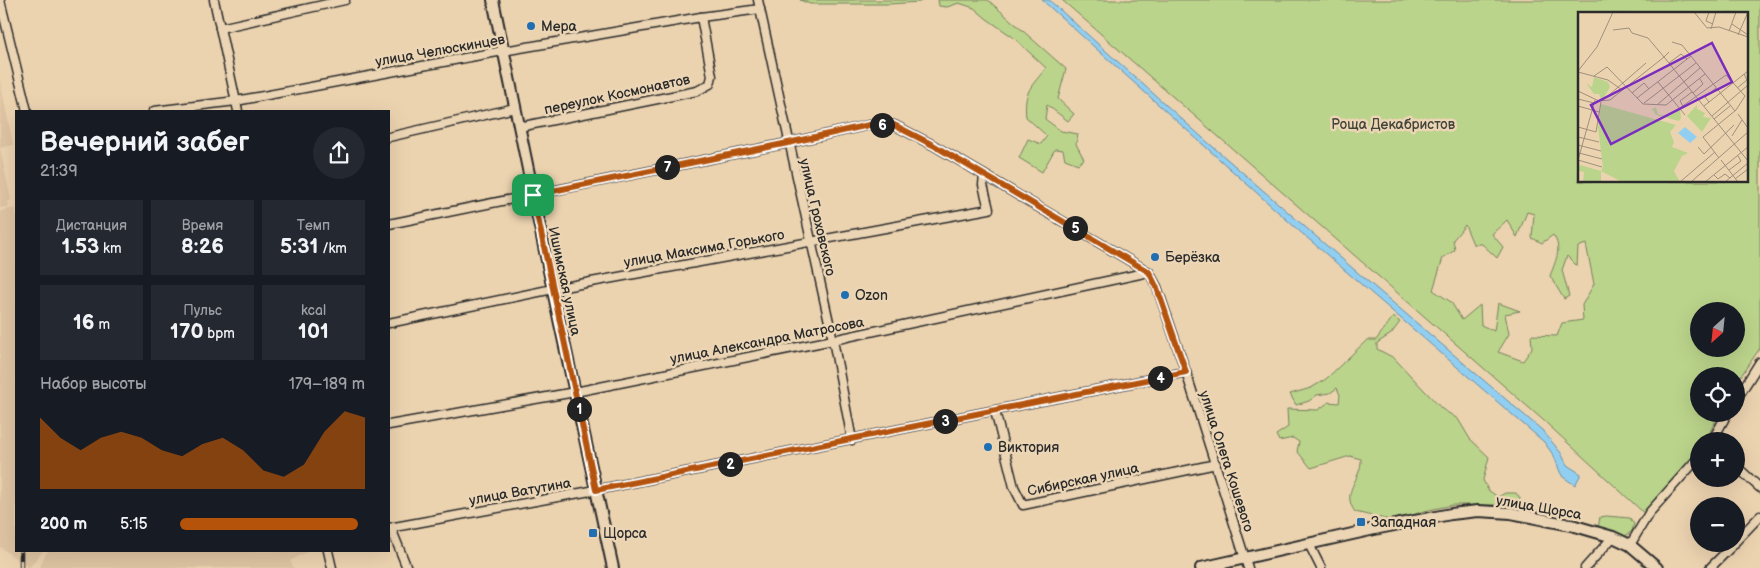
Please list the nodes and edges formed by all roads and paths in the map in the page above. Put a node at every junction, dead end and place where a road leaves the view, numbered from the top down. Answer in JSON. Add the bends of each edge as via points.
{"nodes":[{"id":1,"x":0,"y":0,"type":"edge"},
{"id":2,"x":214,"y":0,"type":"edge"},
{"id":3,"x":344,"y":0,"type":"edge"},
{"id":4,"x":493,"y":0,"type":"edge"},
{"id":5,"x":758,"y":0,"type":"edge"},
{"id":6,"x":760,"y":9,"type":"junction"},
{"id":7,"x":701,"y":17,"type":"junction"},
{"id":8,"x":220,"y":28,"type":"junction"},
{"id":9,"x":504,"y":51,"type":"junction"},
{"id":10,"x":236,"y":101,"type":"junction"},
{"id":11,"x":515,"y":108,"type":"junction"},
{"id":12,"x":27,"y":110,"type":"edge"},
{"id":13,"x":162,"y":110,"type":"edge"},
{"id":14,"x":238,"y":110,"type":"edge"},
{"id":15,"x":519,"y":127,"type":"junction"},
{"id":16,"x":390,"y":138,"type":"edge"},
{"id":17,"x":788,"y":143,"type":"junction"},
{"id":18,"x":984,"y":175,"type":"junction"},
{"id":19,"x":533,"y":195,"type":"junction"},
{"id":20,"x":390,"y":224,"type":"edge"},
{"id":21,"x":811,"y":242,"type":"junction"},
{"id":22,"x":1149,"y":272,"type":"junction"},
{"id":23,"x":553,"y":289,"type":"junction"},
{"id":24,"x":390,"y":323,"type":"edge"},
{"id":25,"x":833,"y":340,"type":"junction"},
{"id":26,"x":1760,"y":362,"type":"edge"},
{"id":27,"x":1186,"y":372,"type":"junction"},
{"id":28,"x":1745,"y":386,"type":"edge"},
{"id":29,"x":575,"y":392,"type":"junction"},
{"id":30,"x":995,"y":411,"type":"junction"},
{"id":31,"x":390,"y":425,"type":"edge"},
{"id":32,"x":852,"y":440,"type":"junction"},
{"id":33,"x":1216,"y":464,"type":"junction"},
{"id":34,"x":1690,"y":467,"type":"edge"},
{"id":35,"x":1745,"y":474,"type":"edge"},
{"id":36,"x":1760,"y":488,"type":"edge"},
{"id":37,"x":596,"y":490,"type":"junction"},
{"id":38,"x":1760,"y":516,"type":"edge"},
{"id":39,"x":390,"y":528,"type":"edge"},
{"id":40,"x":1745,"y":532,"type":"edge"},
{"id":41,"x":1613,"y":537,"type":"junction"},
{"id":42,"x":1309,"y":544,"type":"junction"},
{"id":43,"x":1630,"y":545,"type":"junction"},
{"id":44,"x":328,"y":552,"type":"edge"},
{"id":45,"x":1727,"y":552,"type":"edge"},
{"id":46,"x":1247,"y":563,"type":"edge"},
{"id":47,"x":1713,"y":567,"type":"edge"},
{"id":48,"x":332,"y":568,"type":"edge"},
{"id":49,"x":407,"y":568,"type":"edge"},
{"id":50,"x":613,"y":568,"type":"edge"},
{"id":51,"x":1201,"y":568,"type":"edge"},
{"id":52,"x":1321,"y":568,"type":"edge"},
{"id":53,"x":1584,"y":568,"type":"edge"},
{"id":54,"x":1657,"y":568,"type":"edge"}],
"edges":[{"from":1,"to":12,"type":"street"},
{"from":2,"to":8,"type":"street"},
{"from":3,"to":8,"type":"street"},
{"from":4,"to":9,"type":"main road","name":"Ишимская улица"},
{"from":5,"to":6,"type":"street","name":"улица Гроховского"},
{"from":6,"to":7,"type":"street","name":"улица Челюскинцев"},
{"from":6,"to":17,"type":"street","name":"улица Гроховского"},
{"from":7,"to":9,"type":"street","name":"улица Челюскинцев"},
{"from":7,"to":15,"type":"street","name":"переулок Космонавтов","via":[[712,76],[710,84],[697,91]]},
{"from":8,"to":10,"type":"street"},
{"from":9,"to":10,"type":"street","name":"улица Челюскинцев"},
{"from":9,"to":11,"type":"main road","name":"Ишимская улица"},
{"from":10,"to":13,"type":"street","name":"улица Челюскинцев"},
{"from":10,"to":14,"type":"street"},
{"from":11,"to":15,"type":"main road","name":"Ишимская улица"},
{"from":11,"to":16,"type":"street"},
{"from":15,"to":19,"type":"main road","name":"Ишимская улица"},
{"from":17,"to":18,"type":"street","via":[[869,125],[894,125]]},
{"from":17,"to":19,"type":"street"},
{"from":17,"to":21,"type":"street","name":"улица Гроховского"},
{"from":18,"to":21,"type":"street","name":"улица Максима Горького","via":[[982,185],[989,208]]},
{"from":18,"to":22,"type":"street"},
{"from":19,"to":20,"type":"street"},
{"from":19,"to":23,"type":"main road","name":"Ишимская улица"},
{"from":21,"to":23,"type":"street","name":"улица Максима Горького"},
{"from":21,"to":25,"type":"street","name":"улица Гроховского"},
{"from":22,"to":25,"type":"street","name":"улица Александра Матросова"},
{"from":22,"to":27,"type":"street","name":"улица Олега Кошевого"},
{"from":23,"to":24,"type":"street","name":"улица Максима Горького"},
{"from":23,"to":29,"type":"main road","name":"Ишимская улица"},
{"from":25,"to":29,"type":"street","name":"улица Александра Матросова"},
{"from":25,"to":32,"type":"street","name":"улица Гроховского"},
{"from":26,"to":28,"type":"street"},
{"from":27,"to":30,"type":"street","name":"улица Ватутина"},
{"from":27,"to":33,"type":"street","name":"улица Олега Кошевого"},
{"from":29,"to":31,"type":"street","name":"улица Александра Матросова"},
{"from":29,"to":37,"type":"main road","name":"Ишимская улица"},
{"from":30,"to":32,"type":"street","name":"улица Ватутина"},
{"from":30,"to":33,"type":"street","name":"Сибирская улица","via":[[1014,486],[1023,505]]},
{"from":32,"to":37,"type":"street","name":"улица Ватутина"},
{"from":33,"to":46,"type":"street","name":"улица Олега Кошевого"},
{"from":34,"to":43,"type":"street","via":[[1649,513]]},
{"from":35,"to":36,"type":"street"},
{"from":37,"to":39,"type":"street","name":"улица Ватутина"},
{"from":37,"to":50,"type":"main road","name":"Ишимская улица"},
{"from":38,"to":40,"type":"street"},
{"from":39,"to":49,"type":"street"},
{"from":41,"to":42,"type":"main road","name":"улица Щорса","via":[[1511,513],[1478,511],[1432,517]]},
{"from":41,"to":43,"type":"main road","name":"улица Щорса"},
{"from":41,"to":53,"type":"street"},
{"from":42,"to":46,"type":"main road","name":"улица Щорса"},
{"from":42,"to":52,"type":"street"},
{"from":43,"to":54,"type":"main road","name":"улица Щорса"},
{"from":44,"to":48,"type":"street"},
{"from":45,"to":47,"type":"street"},
{"from":46,"to":51,"type":"main road","name":"улица Щорса"}]}
